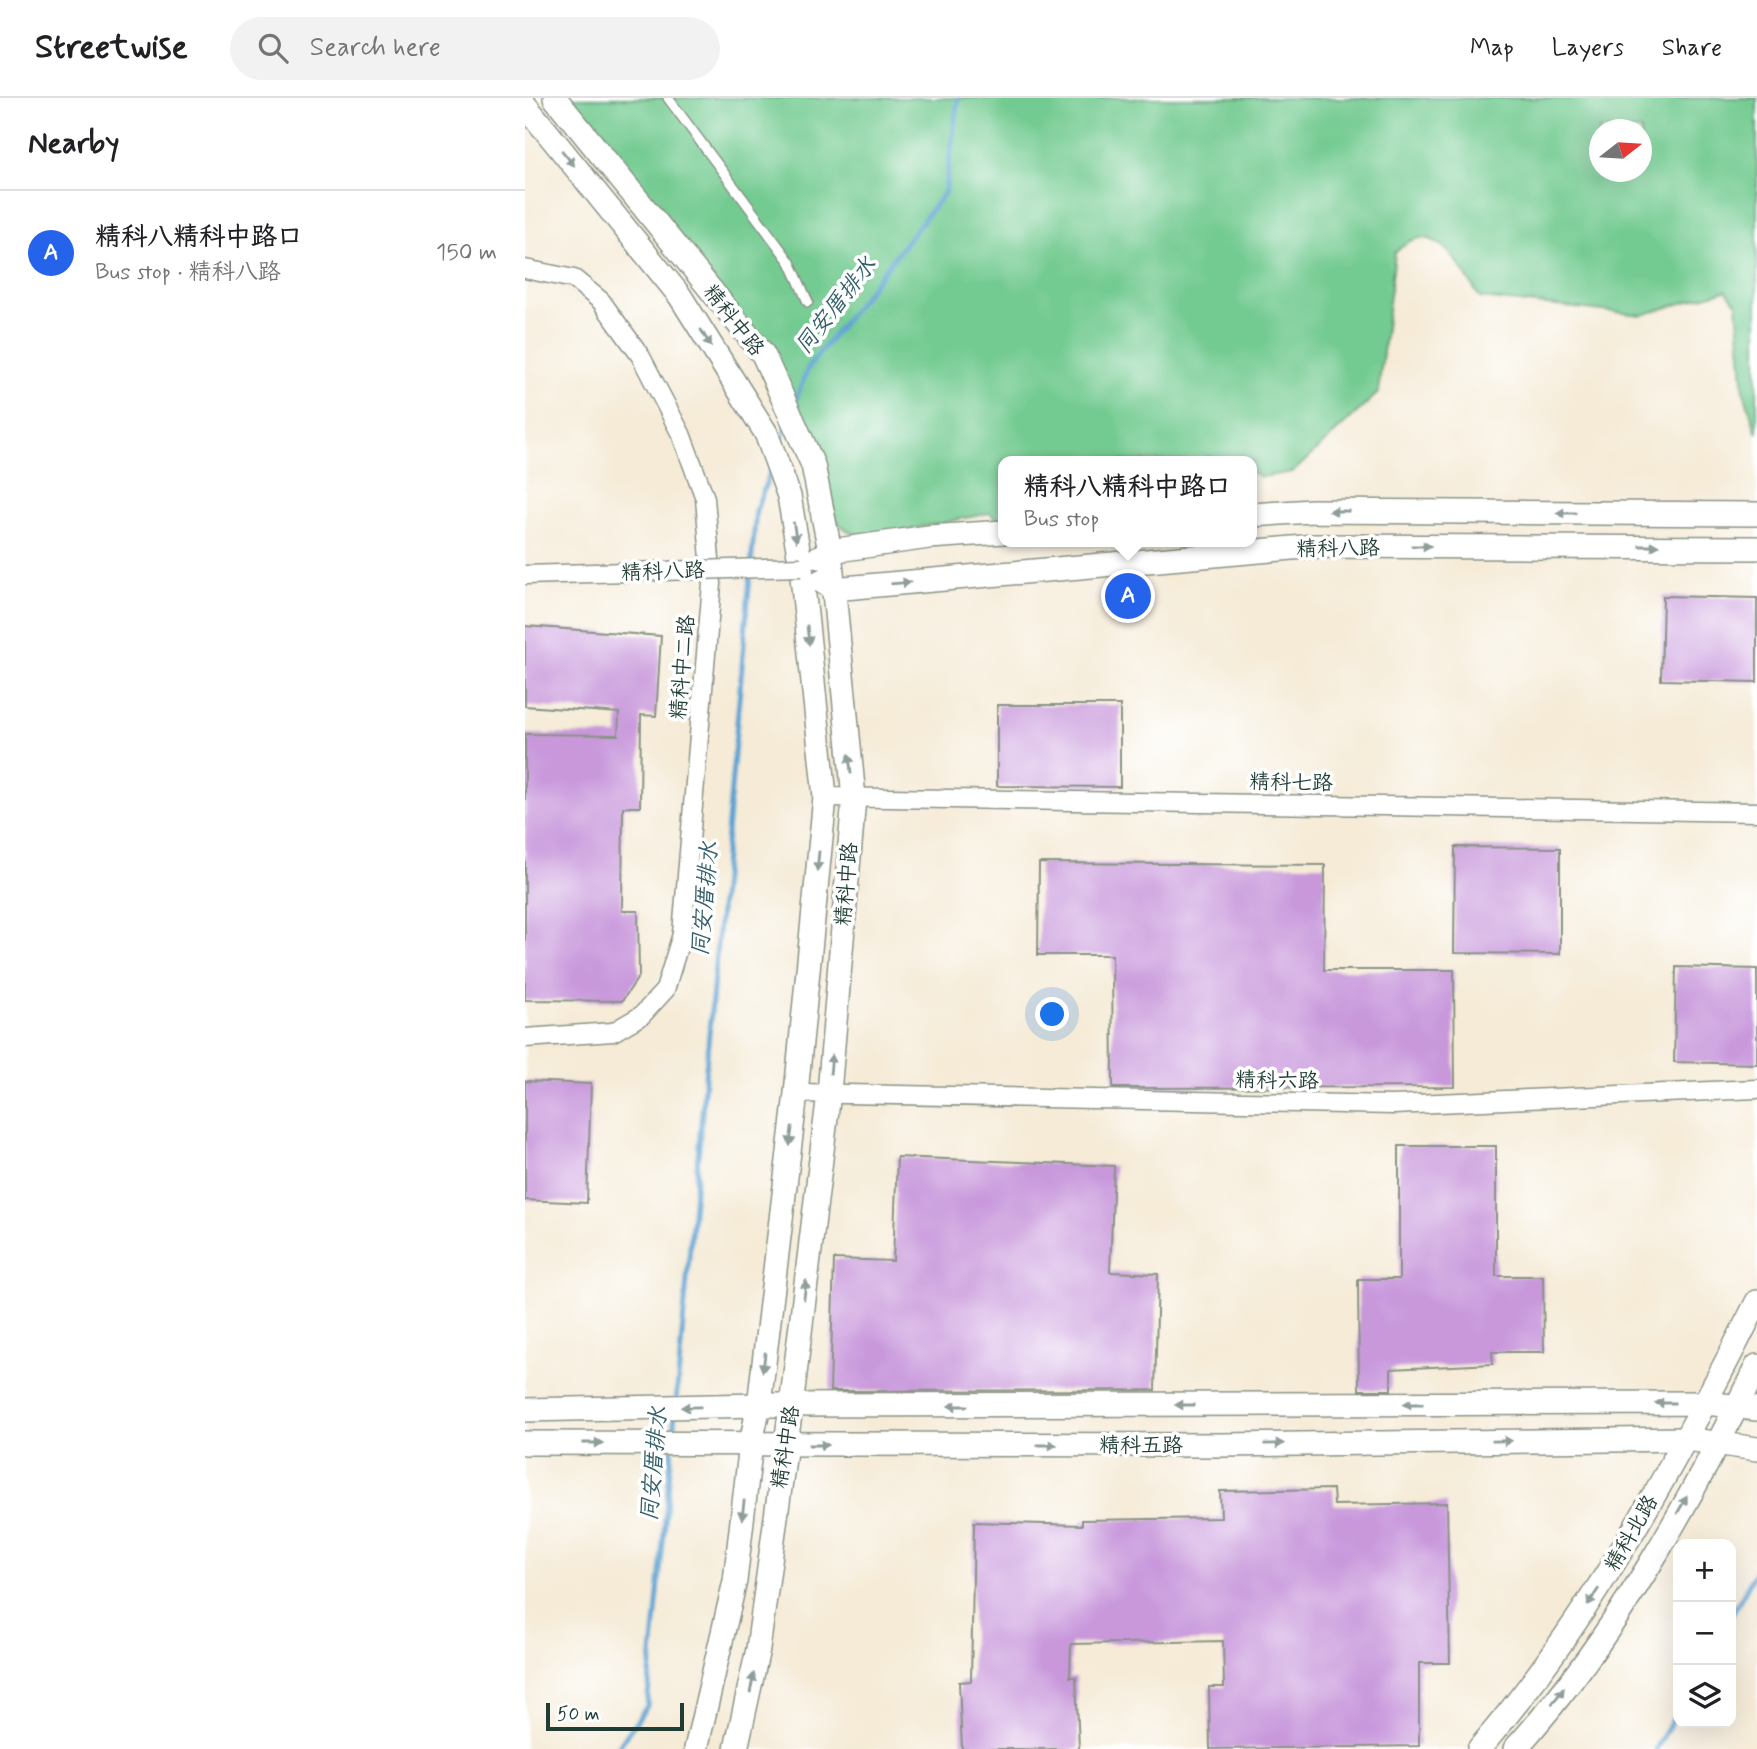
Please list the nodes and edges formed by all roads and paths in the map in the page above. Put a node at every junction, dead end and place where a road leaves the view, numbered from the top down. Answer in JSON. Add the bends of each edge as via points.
{"nodes":[{"id":1,"x":555,"y":98,"type":"edge"},
{"id":2,"x":668,"y":98,"type":"edge"},
{"id":3,"x":525,"y":105,"type":"edge"},
{"id":4,"x":525,"y":269,"type":"edge"},
{"id":5,"x":808,"y":302,"type":"dead end"},
{"id":6,"x":1757,"y":514,"type":"edge"},
{"id":7,"x":1257,"y":515,"type":"edge"},
{"id":8,"x":998,"y":532,"type":"edge"},
{"id":9,"x":1757,"y":548,"type":"edge"},
{"id":10,"x":830,"y":551,"type":"junction"},
{"id":11,"x":801,"y":567,"type":"junction"},
{"id":12,"x":525,"y":575,"type":"edge"},
{"id":13,"x":833,"y":589,"type":"junction"},
{"id":14,"x":825,"y":797,"type":"junction"},
{"id":15,"x":854,"y":798,"type":"junction"},
{"id":16,"x":1757,"y":812,"type":"edge"},
{"id":17,"x":525,"y":1038,"type":"edge"},
{"id":18,"x":1757,"y":1089,"type":"edge"},
{"id":19,"x":796,"y":1093,"type":"junction"},
{"id":20,"x":829,"y":1093,"type":"junction"},
{"id":21,"x":1757,"y":1302,"type":"edge"},
{"id":22,"x":1757,"y":1366,"type":"edge"},
{"id":23,"x":1706,"y":1403,"type":"junction"},
{"id":24,"x":759,"y":1405,"type":"junction"},
{"id":25,"x":791,"y":1407,"type":"junction"},
{"id":26,"x":1747,"y":1407,"type":"edge"},
{"id":27,"x":525,"y":1410,"type":"edge"},
{"id":28,"x":1686,"y":1439,"type":"junction"},
{"id":29,"x":525,"y":1443,"type":"edge"},
{"id":30,"x":751,"y":1443,"type":"junction"},
{"id":31,"x":1717,"y":1444,"type":"junction"},
{"id":32,"x":784,"y":1445,"type":"junction"},
{"id":33,"x":1757,"y":1449,"type":"edge"},
{"id":34,"x":696,"y":1749,"type":"edge"},
{"id":35,"x":736,"y":1749,"type":"edge"},
{"id":36,"x":1479,"y":1749,"type":"edge"},
{"id":37,"x":1515,"y":1749,"type":"edge"}],
"edges":[{"from":1,"to":10,"type":"street","name":"精科中路","via":[[762,354],[813,465]]},
{"from":2,"to":5,"type":"lane","via":[[790,262]]},
{"from":3,"to":11,"type":"street","name":"精科中路","one_way":true,"via":[[680,296],[766,433],[789,496]]},
{"from":4,"to":17,"type":"street","name":"精科中二路","via":[[574,279],[601,301],[640,355],[681,434],[705,498],[712,584],[682,934],[665,990],[642,1015],[613,1032]]},
{"from":6,"to":7,"type":"street","name":"精科八路","one_way":true,"via":[[1312,511]]},
{"from":8,"to":10,"type":"street","name":"精科八路"},
{"from":13,"to":9,"type":"street","name":"精科八路","one_way":true,"via":[[1315,546]]},
{"from":10,"to":11,"type":"street","name":"精科八路"},
{"from":10,"to":13,"type":"street","name":"精科中路"},
{"from":11,"to":12,"type":"street","name":"精科八路","bridge":true},
{"from":11,"to":13,"type":"street"},
{"from":11,"to":14,"type":"street","name":"精科中路","one_way":true},
{"from":15,"to":13,"type":"street","name":"精科中路","one_way":true},
{"from":14,"to":15,"type":"street","name":"精科七路"},
{"from":14,"to":19,"type":"street","name":"精科中路","one_way":true},
{"from":15,"to":16,"type":"street","name":"精科七路"},
{"from":20,"to":15,"type":"street","name":"精科中路","one_way":true},
{"from":18,"to":20,"type":"street","name":"精科六路","via":[[1393,1105]]},
{"from":19,"to":20,"type":"street","name":"精科六路"},
{"from":19,"to":24,"type":"street","name":"精科中路","one_way":true},
{"from":25,"to":20,"type":"street","name":"精科中路","one_way":true},
{"from":21,"to":23,"type":"street","name":"精科北路"},
{"from":22,"to":26,"type":"street","name":"精科北路"},
{"from":23,"to":25,"type":"street","name":"精科五路","one_way":true},
{"from":23,"to":26,"type":"street","name":"精科五路"},
{"from":23,"to":28,"type":"street","name":"精科北路"},
{"from":24,"to":25,"type":"street","name":"精科五路"},
{"from":24,"to":27,"type":"street","name":"精科五路","one_way":true},
{"from":24,"to":30,"type":"street","name":"精科中路"},
{"from":25,"to":32,"type":"street","name":"精科中路"},
{"from":26,"to":31,"type":"street","name":"精科北路"},
{"from":28,"to":31,"type":"street","name":"精科五路"},
{"from":32,"to":28,"type":"street","name":"精科五路","one_way":true},
{"from":28,"to":36,"type":"street","name":"精科北路","one_way":true,"via":[[1591,1600]]},
{"from":29,"to":30,"type":"street","name":"精科五路","one_way":true},
{"from":30,"to":32,"type":"street","name":"精科五路"},
{"from":30,"to":34,"type":"street","name":"精科中路","one_way":true,"via":[[735,1581]]},
{"from":31,"to":33,"type":"street","name":"精科五路"},
{"from":37,"to":31,"type":"street","name":"精科北路","one_way":true,"via":[[1581,1667],[1640,1577]]},
{"from":35,"to":32,"type":"street","name":"精科中路","one_way":true,"via":[[758,1649]]}]}
